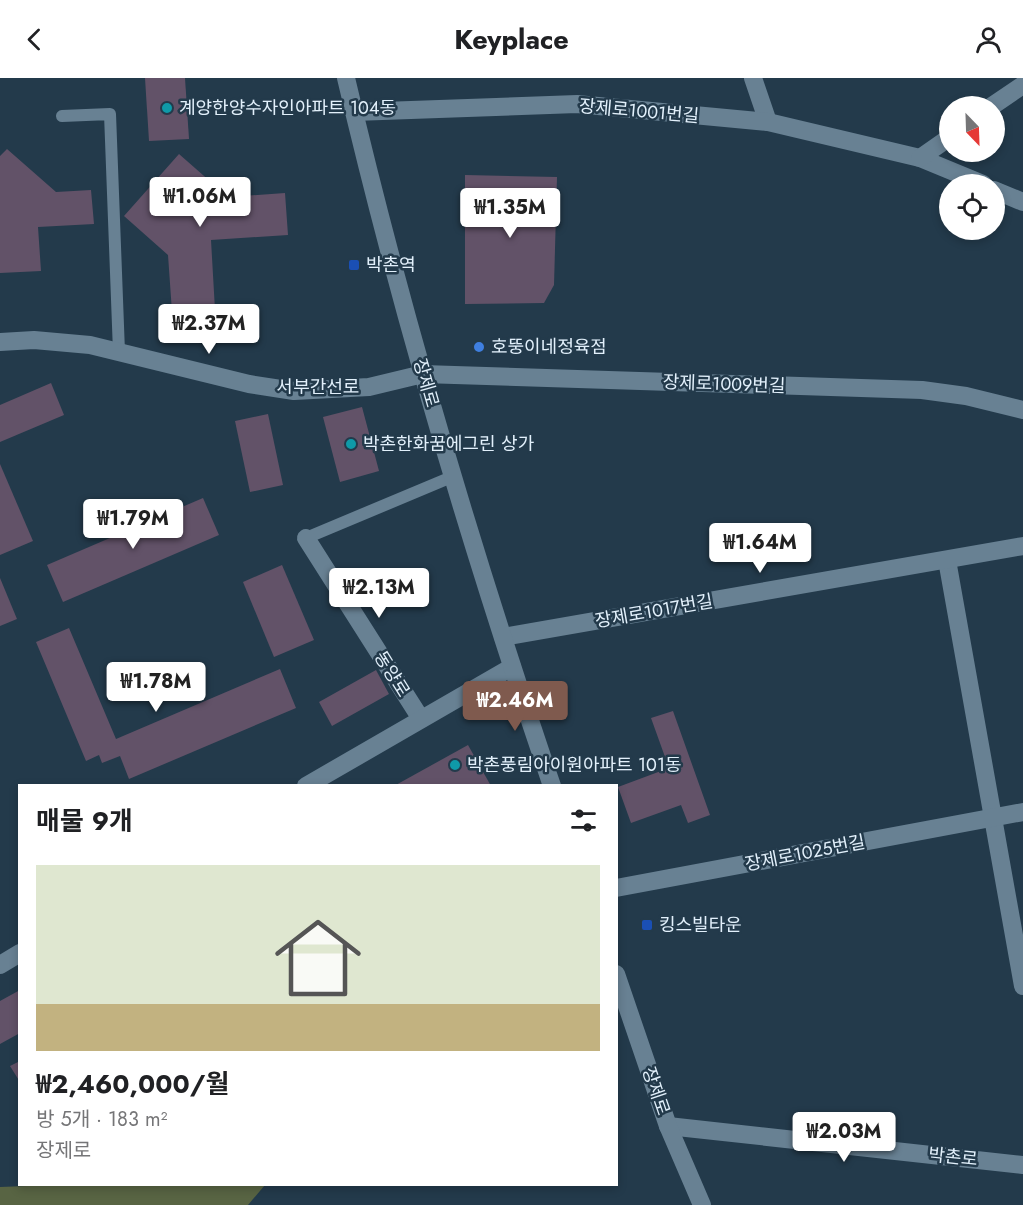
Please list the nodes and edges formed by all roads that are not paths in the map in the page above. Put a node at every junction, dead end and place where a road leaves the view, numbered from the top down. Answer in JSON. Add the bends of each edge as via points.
{"nodes":[{"id":1,"x":346,"y":78,"type":"edge"},
{"id":2,"x":753,"y":78,"type":"edge"},
{"id":3,"x":1023,"y":85,"type":"edge"},
{"id":4,"x":1005,"y":97,"type":"edge"},
{"id":5,"x":354,"y":111,"type":"junction"},
{"id":6,"x":63,"y":116,"type":"dead end"},
{"id":7,"x":768,"y":122,"type":"junction"},
{"id":8,"x":939,"y":145,"type":"edge"},
{"id":9,"x":920,"y":158,"type":"junction"},
{"id":10,"x":958,"y":174,"type":"edge"},
{"id":11,"x":1005,"y":195,"type":"edge"},
{"id":12,"x":1023,"y":202,"type":"edge"},
{"id":13,"x":0,"y":342,"type":"edge"},
{"id":14,"x":119,"y":352,"type":"junction"},
{"id":15,"x":423,"y":374,"type":"junction"},
{"id":16,"x":1023,"y":409,"type":"edge"},
{"id":17,"x":454,"y":476,"type":"junction"},
{"id":18,"x":306,"y":538,"type":"joint"},
{"id":19,"x":1023,"y":546,"type":"edge"},
{"id":20,"x":947,"y":560,"type":"junction"},
{"id":21,"x":503,"y":637,"type":"junction"},
{"id":22,"x":512,"y":667,"type":"junction"},
{"id":23,"x":421,"y":719,"type":"junction"},
{"id":24,"x":309,"y":784,"type":"edge"},
{"id":25,"x":551,"y":784,"type":"edge"},
{"id":26,"x":1023,"y":812,"type":"edge"},
{"id":27,"x":993,"y":818,"type":"junction"},
{"id":28,"x":618,"y":888,"type":"edge"},
{"id":29,"x":18,"y":955,"type":"edge"},
{"id":30,"x":0,"y":965,"type":"edge"},
{"id":31,"x":618,"y":980,"type":"edge"},
{"id":32,"x":1023,"y":986,"type":"edge"},
{"id":33,"x":668,"y":1126,"type":"junction"},
{"id":34,"x":1023,"y":1165,"type":"edge"},
{"id":35,"x":702,"y":1205,"type":"edge"}],
"edges":[{"from":1,"to":5,"type":"street","name":"장제로"},
{"from":2,"to":7,"type":"street"},
{"from":3,"to":4,"type":"street"},
{"from":5,"to":7,"type":"street","name":"장제로1001번길","via":[[577,104]]},
{"from":5,"to":15,"type":"street","name":"장제로"},
{"from":6,"to":14,"type":"lane","via":[[110,114]]},
{"from":7,"to":9,"type":"street","name":"장제로1001번길"},
{"from":8,"to":9,"type":"street"},
{"from":9,"to":10,"type":"street","name":"장제로1001번길"},
{"from":11,"to":12,"type":"street"},
{"from":13,"to":14,"type":"street","name":"서부간선로","via":[[34,340]]},
{"from":14,"to":15,"type":"street","name":"서부간선로","via":[[294,391],[369,387]]},
{"from":15,"to":16,"type":"street","name":"장제로1009번길","via":[[922,390]]},
{"from":15,"to":17,"type":"street","name":"장제로"},
{"from":17,"to":18,"type":"lane"},
{"from":17,"to":21,"type":"street","name":"장제로"},
{"from":18,"to":23,"type":"street","name":"동양로"},
{"from":19,"to":20,"type":"street","name":"장제로1017번길"},
{"from":20,"to":21,"type":"street","name":"장제로1017번길"},
{"from":20,"to":27,"type":"street"},
{"from":21,"to":22,"type":"street","name":"장제로"},
{"from":22,"to":23,"type":"street"},
{"from":22,"to":25,"type":"street","name":"장제로"},
{"from":23,"to":24,"type":"street"},
{"from":26,"to":27,"type":"street","name":"장제로1025번길"},
{"from":27,"to":28,"type":"street","name":"장제로1025번길"},
{"from":27,"to":32,"type":"street"},
{"from":29,"to":30,"type":"street"},
{"from":31,"to":33,"type":"street","name":"장제로"},
{"from":33,"to":34,"type":"street","name":"박촌로"},
{"from":33,"to":35,"type":"street","name":"장제로"}]}
